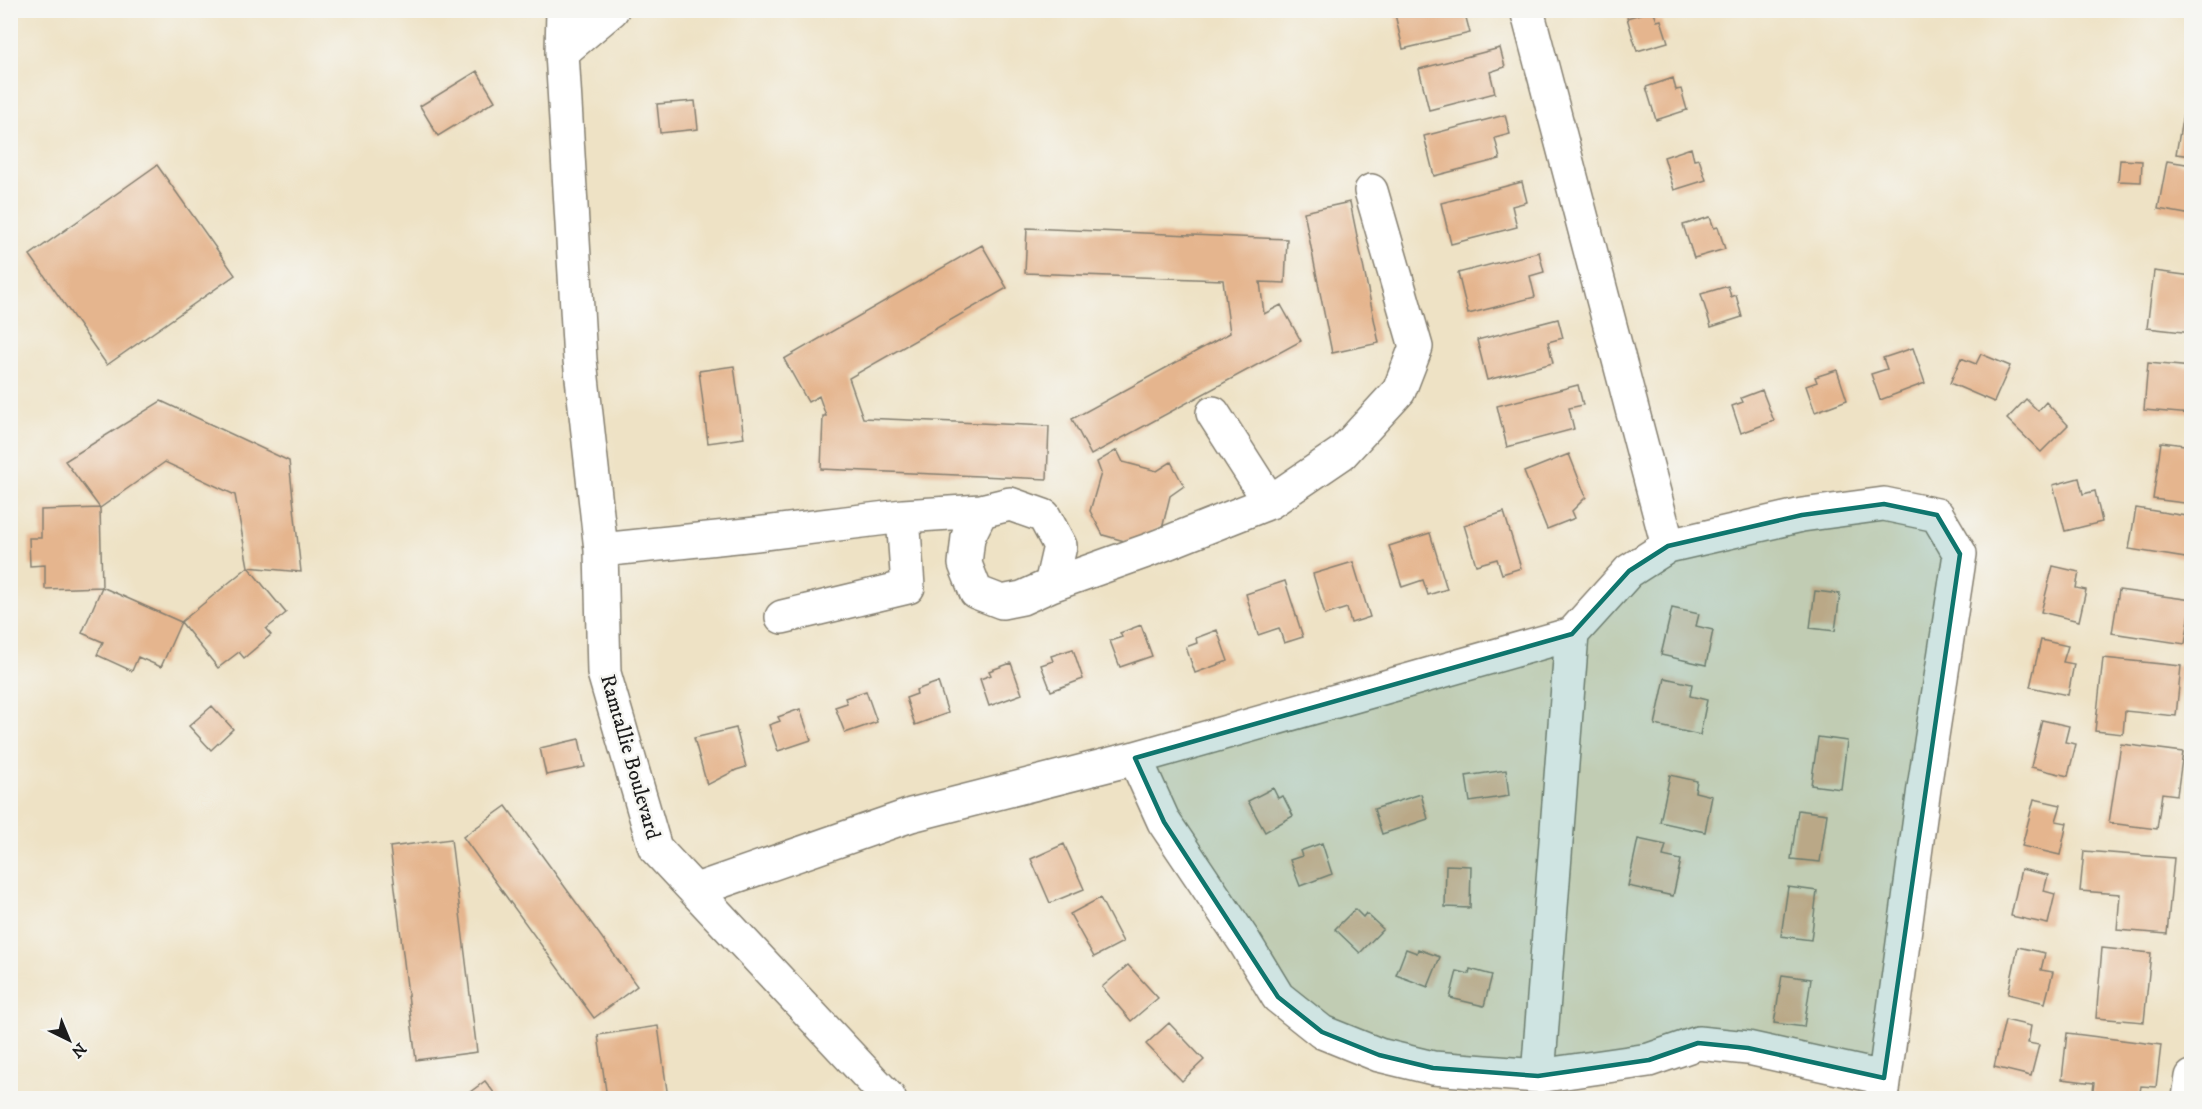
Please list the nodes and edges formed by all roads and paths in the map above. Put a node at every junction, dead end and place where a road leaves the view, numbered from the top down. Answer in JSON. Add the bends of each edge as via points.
{"nodes":[{"id":1,"x":563,"y":10,"type":"edge"},
{"id":2,"x":612,"y":10,"type":"edge"},
{"id":3,"x":1527,"y":10,"type":"edge"},
{"id":4,"x":562,"y":52,"type":"junction"},
{"id":5,"x":1371,"y":191,"type":"dead end"},
{"id":6,"x":1213,"y":413,"type":"dead end"},
{"id":7,"x":1270,"y":502,"type":"junction"},
{"id":8,"x":981,"y":511,"type":"junction"},
{"id":9,"x":903,"y":516,"type":"junction"},
{"id":10,"x":1668,"y":546,"type":"junction"},
{"id":11,"x":601,"y":550,"type":"junction"},
{"id":12,"x":1051,"y":585,"type":"junction"},
{"id":13,"x":782,"y":617,"type":"dead end"},
{"id":14,"x":1572,"y":634,"type":"junction"},
{"id":15,"x":1135,"y":758,"type":"junction"},
{"id":16,"x":696,"y":890,"type":"junction"},
{"id":17,"x":1538,"y":1076,"type":"junction"},
{"id":18,"x":2192,"y":1077,"type":"edge"},
{"id":19,"x":1883,"y":1088,"type":"edge"},
{"id":20,"x":889,"y":1098,"type":"edge"},
{"id":21,"x":2189,"y":1098,"type":"edge"}],
"edges":[{"from":1,"to":4,"type":"street","name":"Ramtallie Boulevard"},
{"from":2,"to":4,"type":"street"},
{"from":3,"to":10,"type":"street"},
{"from":4,"to":11,"type":"street","name":"Ramtallie Boulevard","via":[[580,360]]},
{"from":5,"to":7,"type":"street","via":[[1416,347],[1399,391],[1342,453]]},
{"from":6,"to":7,"type":"street"},
{"from":7,"to":12,"type":"street"},
{"from":8,"to":9,"type":"street"},
{"from":8,"to":12,"type":"street","via":[[1010,504],[1044,516],[1060,546]]},
{"from":8,"to":12,"type":"street","via":[[968,537],[965,564],[976,592],[1002,602]]},
{"from":9,"to":11,"type":"street"},
{"from":9,"to":13,"type":"street","via":[[908,587]]},
{"from":10,"to":14,"type":"street","via":[[1629,571]]},
{"from":10,"to":19,"type":"street","via":[[1802,515],[1884,504],[1937,514],[1960,554]]},
{"from":11,"to":16,"type":"street","name":"Ramtallie Boulevard","via":[[604,673],[655,848]]},
{"from":14,"to":15,"type":"street"},
{"from":14,"to":17,"type":"street"},
{"from":15,"to":16,"type":"street","via":[[911,815]]},
{"from":15,"to":17,"type":"street","via":[[1164,822],[1278,997],[1322,1032],[1379,1055],[1432,1068]]},
{"from":16,"to":20,"type":"street","name":"Ramtallie Boulevard"},
{"from":17,"to":19,"type":"street","via":[[1649,1060],[1698,1043],[1748,1047]]},
{"from":18,"to":21,"type":"street"}]}
